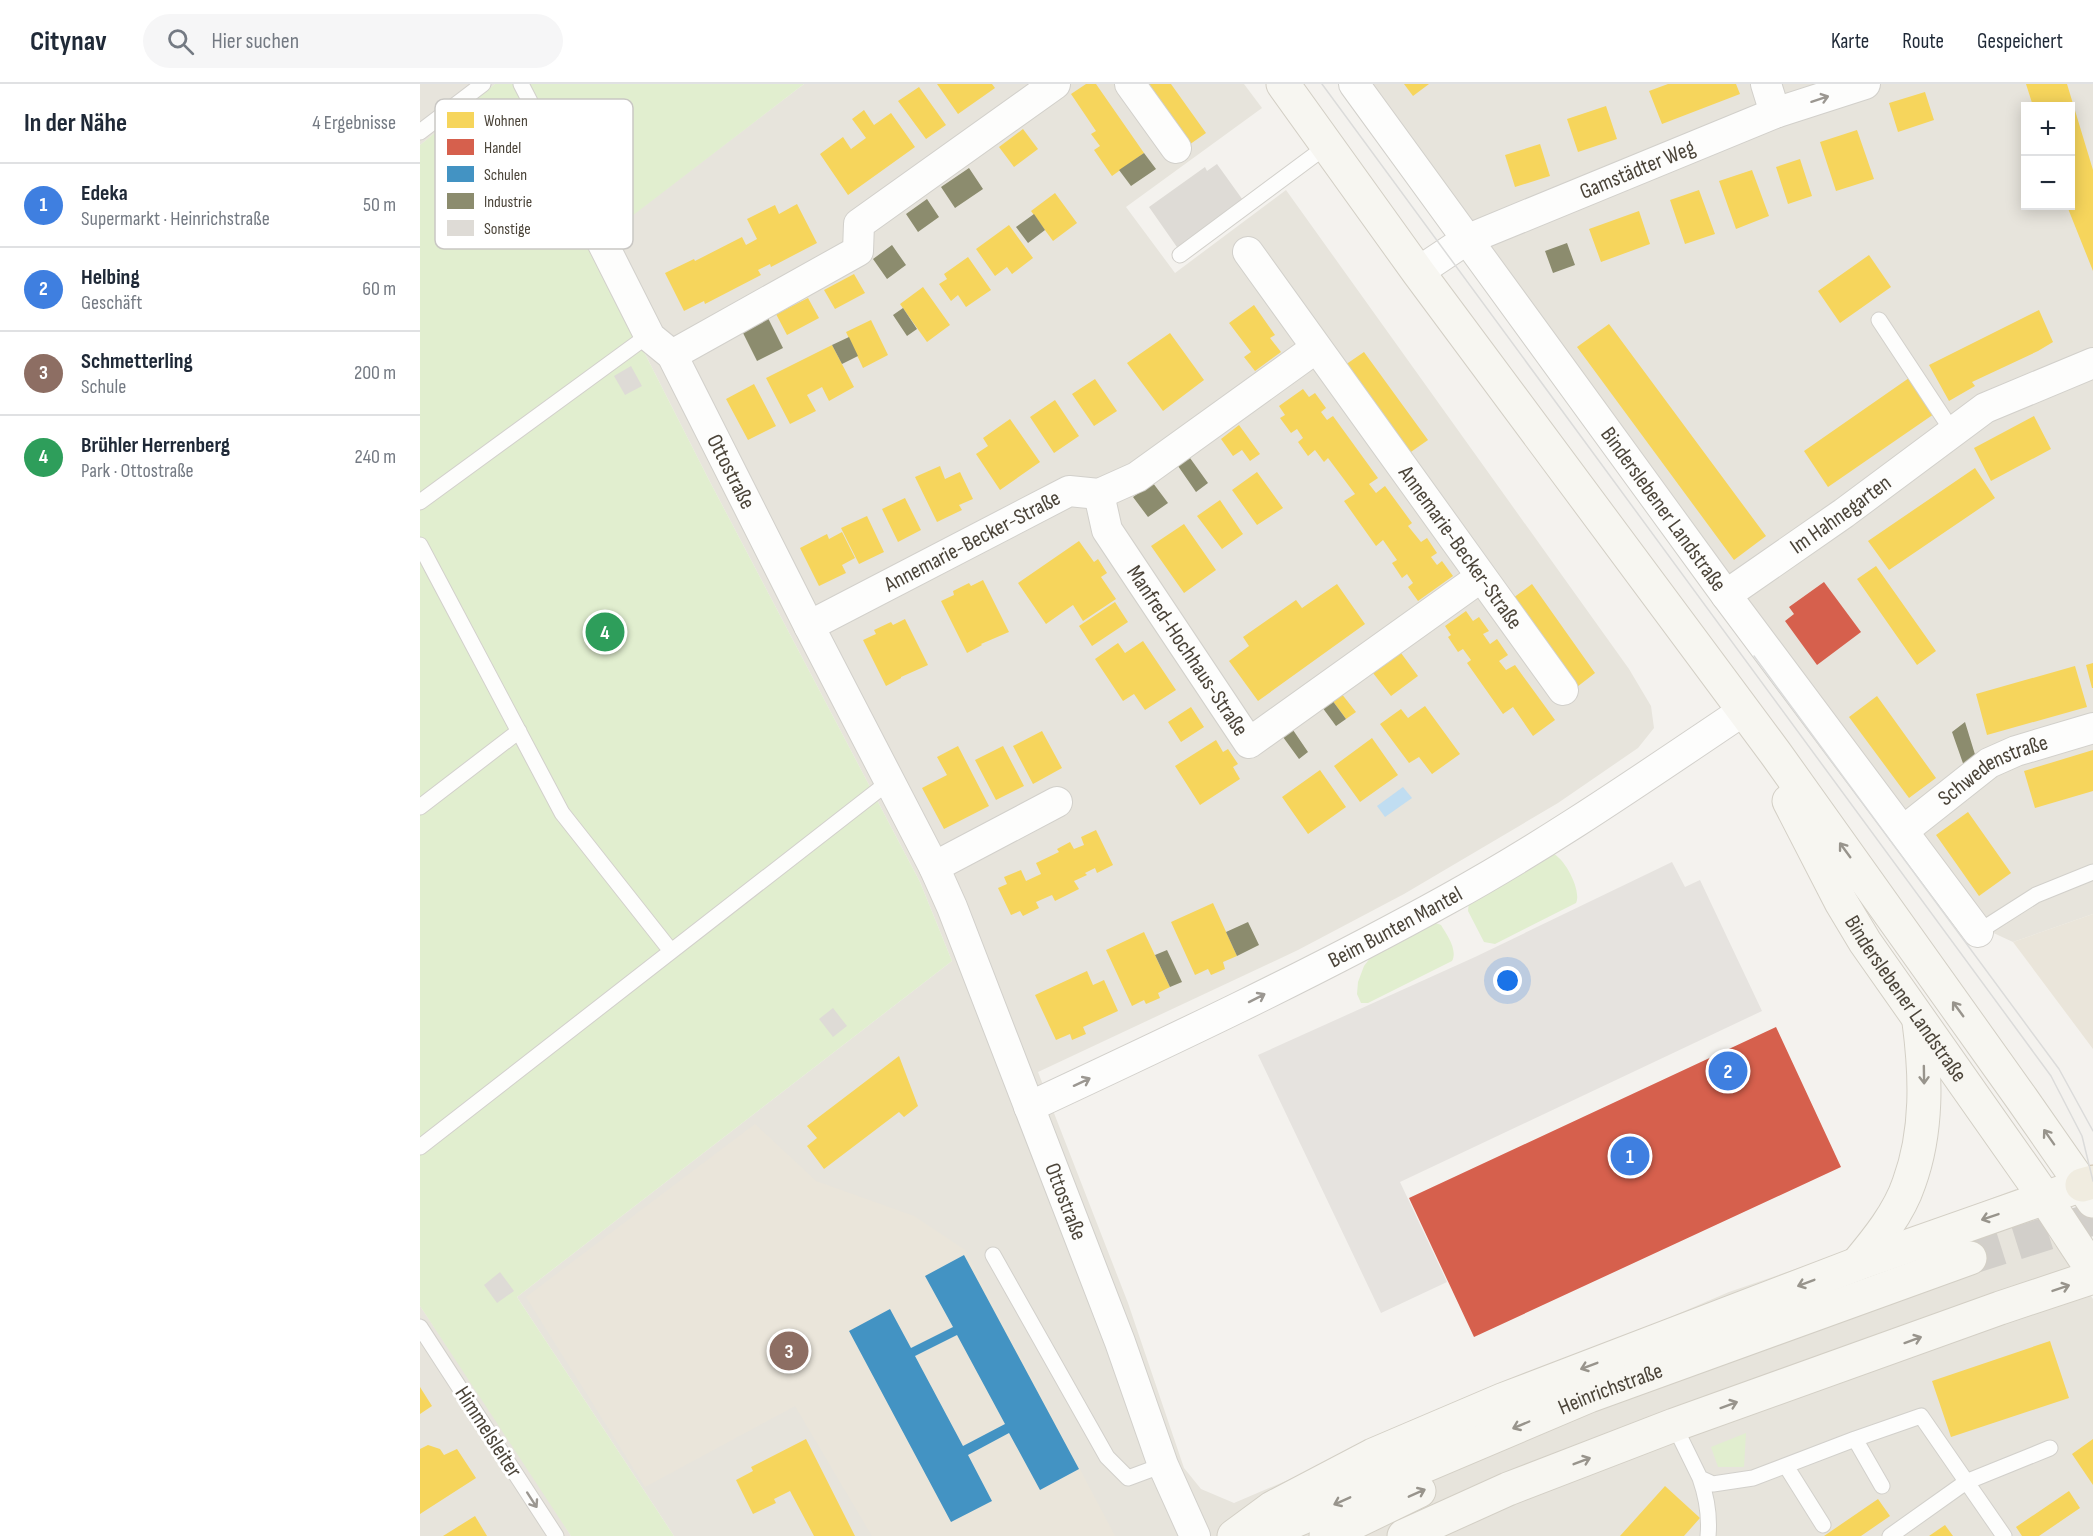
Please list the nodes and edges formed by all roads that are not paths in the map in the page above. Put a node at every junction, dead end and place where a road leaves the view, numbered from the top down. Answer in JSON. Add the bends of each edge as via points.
{"nodes":[{"id":1,"x":483,"y":84,"type":"edge"},
{"id":2,"x":521,"y":84,"type":"edge"},
{"id":3,"x":1055,"y":84,"type":"edge"},
{"id":4,"x":1130,"y":84,"type":"edge"},
{"id":5,"x":1283,"y":84,"type":"edge"},
{"id":6,"x":1354,"y":84,"type":"edge"},
{"id":7,"x":1766,"y":84,"type":"edge"},
{"id":8,"x":1865,"y":84,"type":"edge"},
{"id":9,"x":463,"y":99,"type":"edge"},
{"id":10,"x":529,"y":99,"type":"edge"},
{"id":11,"x":1775,"y":113,"type":"junction"},
{"id":12,"x":435,"y":121,"type":"edge"},
{"id":13,"x":420,"y":132,"type":"edge"},
{"id":14,"x":1328,"y":145,"type":"junction"},
{"id":15,"x":1176,"y":148,"type":"dead end"},
{"id":16,"x":1466,"y":240,"type":"junction"},
{"id":17,"x":607,"y":249,"type":"edge"},
{"id":18,"x":1248,"y":252,"type":"dead end"},
{"id":19,"x":1180,"y":255,"type":"dead end"},
{"id":20,"x":1418,"y":272,"type":"junction"},
{"id":21,"x":1879,"y":320,"type":"dead end"},
{"id":22,"x":661,"y":346,"type":"junction"},
{"id":23,"x":1316,"y":348,"type":"junction"},
{"id":24,"x":2093,"y":363,"type":"edge"},
{"id":25,"x":1953,"y":432,"type":"junction"},
{"id":26,"x":1099,"y":494,"type":"junction"},
{"id":27,"x":420,"y":502,"type":"edge"},
{"id":28,"x":420,"y":545,"type":"edge"},
{"id":29,"x":1481,"y":577,"type":"junction"},
{"id":30,"x":1726,"y":596,"type":"junction"},
{"id":31,"x":809,"y":626,"type":"junction"},
{"id":32,"x":1563,"y":690,"type":"dead end"},
{"id":33,"x":1743,"y":711,"type":"junction"},
{"id":34,"x":2093,"y":728,"type":"edge"},
{"id":35,"x":519,"y":731,"type":"junction"},
{"id":36,"x":890,"y":781,"type":"junction"},
{"id":37,"x":1057,"y":802,"type":"dead end"},
{"id":38,"x":420,"y":807,"type":"edge"},
{"id":39,"x":1902,"y":831,"type":"junction"},
{"id":40,"x":934,"y":867,"type":"junction"},
{"id":41,"x":2093,"y":872,"type":"edge"},
{"id":42,"x":1978,"y":932,"type":"joint"},
{"id":43,"x":671,"y":951,"type":"junction"},
{"id":44,"x":1919,"y":1017,"type":"junction"},
{"id":45,"x":1029,"y":1107,"type":"junction"},
{"id":46,"x":420,"y":1147,"type":"edge"},
{"id":47,"x":2089,"y":1189,"type":"edge"},
{"id":48,"x":2045,"y":1198,"type":"junction"},
{"id":49,"x":993,"y":1254,"type":"dead end"},
{"id":50,"x":1857,"y":1264,"type":"junction"},
{"id":51,"x":2093,"y":1271,"type":"edge"},
{"id":52,"x":2093,"y":1277,"type":"edge"},
{"id":53,"x":420,"y":1327,"type":"edge"},
{"id":54,"x":1674,"y":1425,"type":"junction"},
{"id":55,"x":1855,"y":1439,"type":"junction"},
{"id":56,"x":2050,"y":1448,"type":"dead end"},
{"id":57,"x":1163,"y":1465,"type":"junction"},
{"id":58,"x":1786,"y":1466,"type":"junction"},
{"id":59,"x":1700,"y":1478,"type":"junction"},
{"id":60,"x":1966,"y":1482,"type":"junction"},
{"id":61,"x":1882,"y":1486,"type":"dead end"},
{"id":62,"x":1822,"y":1525,"type":"dead end"},
{"id":63,"x":556,"y":1536,"type":"edge"},
{"id":64,"x":1195,"y":1536,"type":"edge"},
{"id":65,"x":1234,"y":1536,"type":"edge"},
{"id":66,"x":1259,"y":1536,"type":"edge"},
{"id":67,"x":1326,"y":1536,"type":"edge"},
{"id":68,"x":1404,"y":1536,"type":"edge"},
{"id":69,"x":1708,"y":1536,"type":"edge"},
{"id":70,"x":1890,"y":1536,"type":"edge"},
{"id":71,"x":2004,"y":1536,"type":"edge"}],
"edges":[{"from":1,"to":9,"type":"lane"},
{"from":2,"to":10,"type":"lane","name":"Ottostraße"},
{"from":3,"to":22,"type":"street","via":[[859,224],[858,251]]},
{"from":4,"to":15,"type":"street"},
{"from":5,"to":14,"type":"main road","name":"Binderslebener Landstraße"},
{"from":6,"to":16,"type":"street","name":"Binderslebener Landstraße"},
{"from":7,"to":11,"type":"street"},
{"from":11,"to":8,"type":"street","name":"Gamstädter Weg","one_way":true},
{"from":11,"to":16,"type":"street","name":"Gamstädter Weg"},
{"from":12,"to":13,"type":"lane"},
{"from":14,"to":19,"type":"lane"},
{"from":14,"to":20,"type":"main road","name":"Binderslebener Landstraße"},
{"from":16,"to":20,"type":"street","name":"Gamstädter Weg"},
{"from":16,"to":30,"type":"street","name":"Binderslebener Landstraße"},
{"from":17,"to":22,"type":"street","name":"Ottostraße"},
{"from":18,"to":23,"type":"street","name":"Annemarie-Becker-Straße"},
{"from":20,"to":33,"type":"main road","name":"Binderslebener Landstraße"},
{"from":21,"to":25,"type":"lane"},
{"from":22,"to":27,"type":"lane","via":[[639,342]]},
{"from":22,"to":31,"type":"street","name":"Ottostraße"},
{"from":23,"to":26,"type":"street","name":"Annemarie-Becker-Straße","via":[[1137,477]]},
{"from":23,"to":29,"type":"street","name":"Annemarie-Becker-Straße"},
{"from":24,"to":25,"type":"street","name":"Im Hahnegarten","via":[[1985,408]]},
{"from":25,"to":30,"type":"street","name":"Im Hahnegarten"},
{"from":26,"to":29,"type":"street","name":"Manfred-Hochhaus-Straße","via":[[1107,530],[1249,743]]},
{"from":26,"to":31,"type":"street","name":"Annemarie-Becker-Straße","via":[[1069,491]]},
{"from":28,"to":35,"type":"lane"},
{"from":29,"to":32,"type":"street","name":"Annemarie-Becker-Straße"},
{"from":30,"to":39,"type":"street","name":"Binderslebener Landstraße"},
{"from":31,"to":36,"type":"street","name":"Ottostraße"},
{"from":33,"to":44,"type":"main road","name":"Binderslebener Landstraße","via":[[1864,942]]},
{"from":45,"to":33,"type":"street","name":"Beim Bunten Mantel","one_way":true,"via":[[1197,1028],[1449,899],[1565,830]]},
{"from":47,"to":33,"type":"main road","name":"Binderslebener Landstraße","one_way":true},
{"from":34,"to":39,"type":"street","name":"Schwedenstraße","via":[[1989,763]]},
{"from":35,"to":38,"type":"lane"},
{"from":35,"to":43,"type":"lane","via":[[562,813]]},
{"from":36,"to":40,"type":"street","name":"Ottostraße"},
{"from":36,"to":43,"type":"lane"},
{"from":37,"to":40,"type":"street"},
{"from":39,"to":42,"type":"street","name":"Binderslebener Landstraße"},
{"from":40,"to":45,"type":"street","name":"Ottostraße"},
{"from":41,"to":42,"type":"lane","via":[[2036,895]]},
{"from":43,"to":46,"type":"lane"},
{"from":44,"to":48,"type":"main road","name":"Binderslebener Landstraße"},
{"from":44,"to":50,"type":"main road","one_way":true,"via":[[1924,1110],[1916,1159],[1896,1211]]},
{"from":45,"to":57,"type":"street","name":"Ottostraße"},
{"from":47,"to":48,"type":"main road","name":"Heinrichstraße"},
{"from":48,"to":50,"type":"main road","name":"Heinrichstraße","one_way":true},
{"from":48,"to":51,"type":"main road","name":"Binderslebener Landstraße"},
{"from":49,"to":57,"type":"lane","via":[[1107,1457],[1128,1478]]},
{"from":50,"to":65,"type":"main road","name":"Heinrichstraße","one_way":true,"via":[[1502,1400],[1373,1455],[1272,1508]]},
{"from":54,"to":52,"type":"main road","one_way":true},
{"from":53,"to":63,"type":"lane","name":"Himmelsleiter","one_way":true},
{"from":54,"to":59,"type":"lane"},
{"from":68,"to":54,"type":"main road","one_way":true,"via":[[1508,1489]]},
{"from":55,"to":58,"type":"lane"},
{"from":55,"to":60,"type":"lane","via":[[1921,1416]]},
{"from":55,"to":61,"type":"lane"},
{"from":56,"to":60,"type":"lane"},
{"from":57,"to":64,"type":"street","name":"Ottostraße"},
{"from":58,"to":59,"type":"lane","via":[[1727,1483],[1713,1484]]},
{"from":58,"to":62,"type":"lane"},
{"from":59,"to":69,"type":"lane","via":[[1708,1501]]},
{"from":60,"to":70,"type":"lane"},
{"from":60,"to":71,"type":"lane"},
{"from":67,"to":66,"type":"main road","name":"Heinrichstraße","one_way":true,"via":[[1417,1492],[1577,1424],[1973,1267],[1590,1396]]}]}
